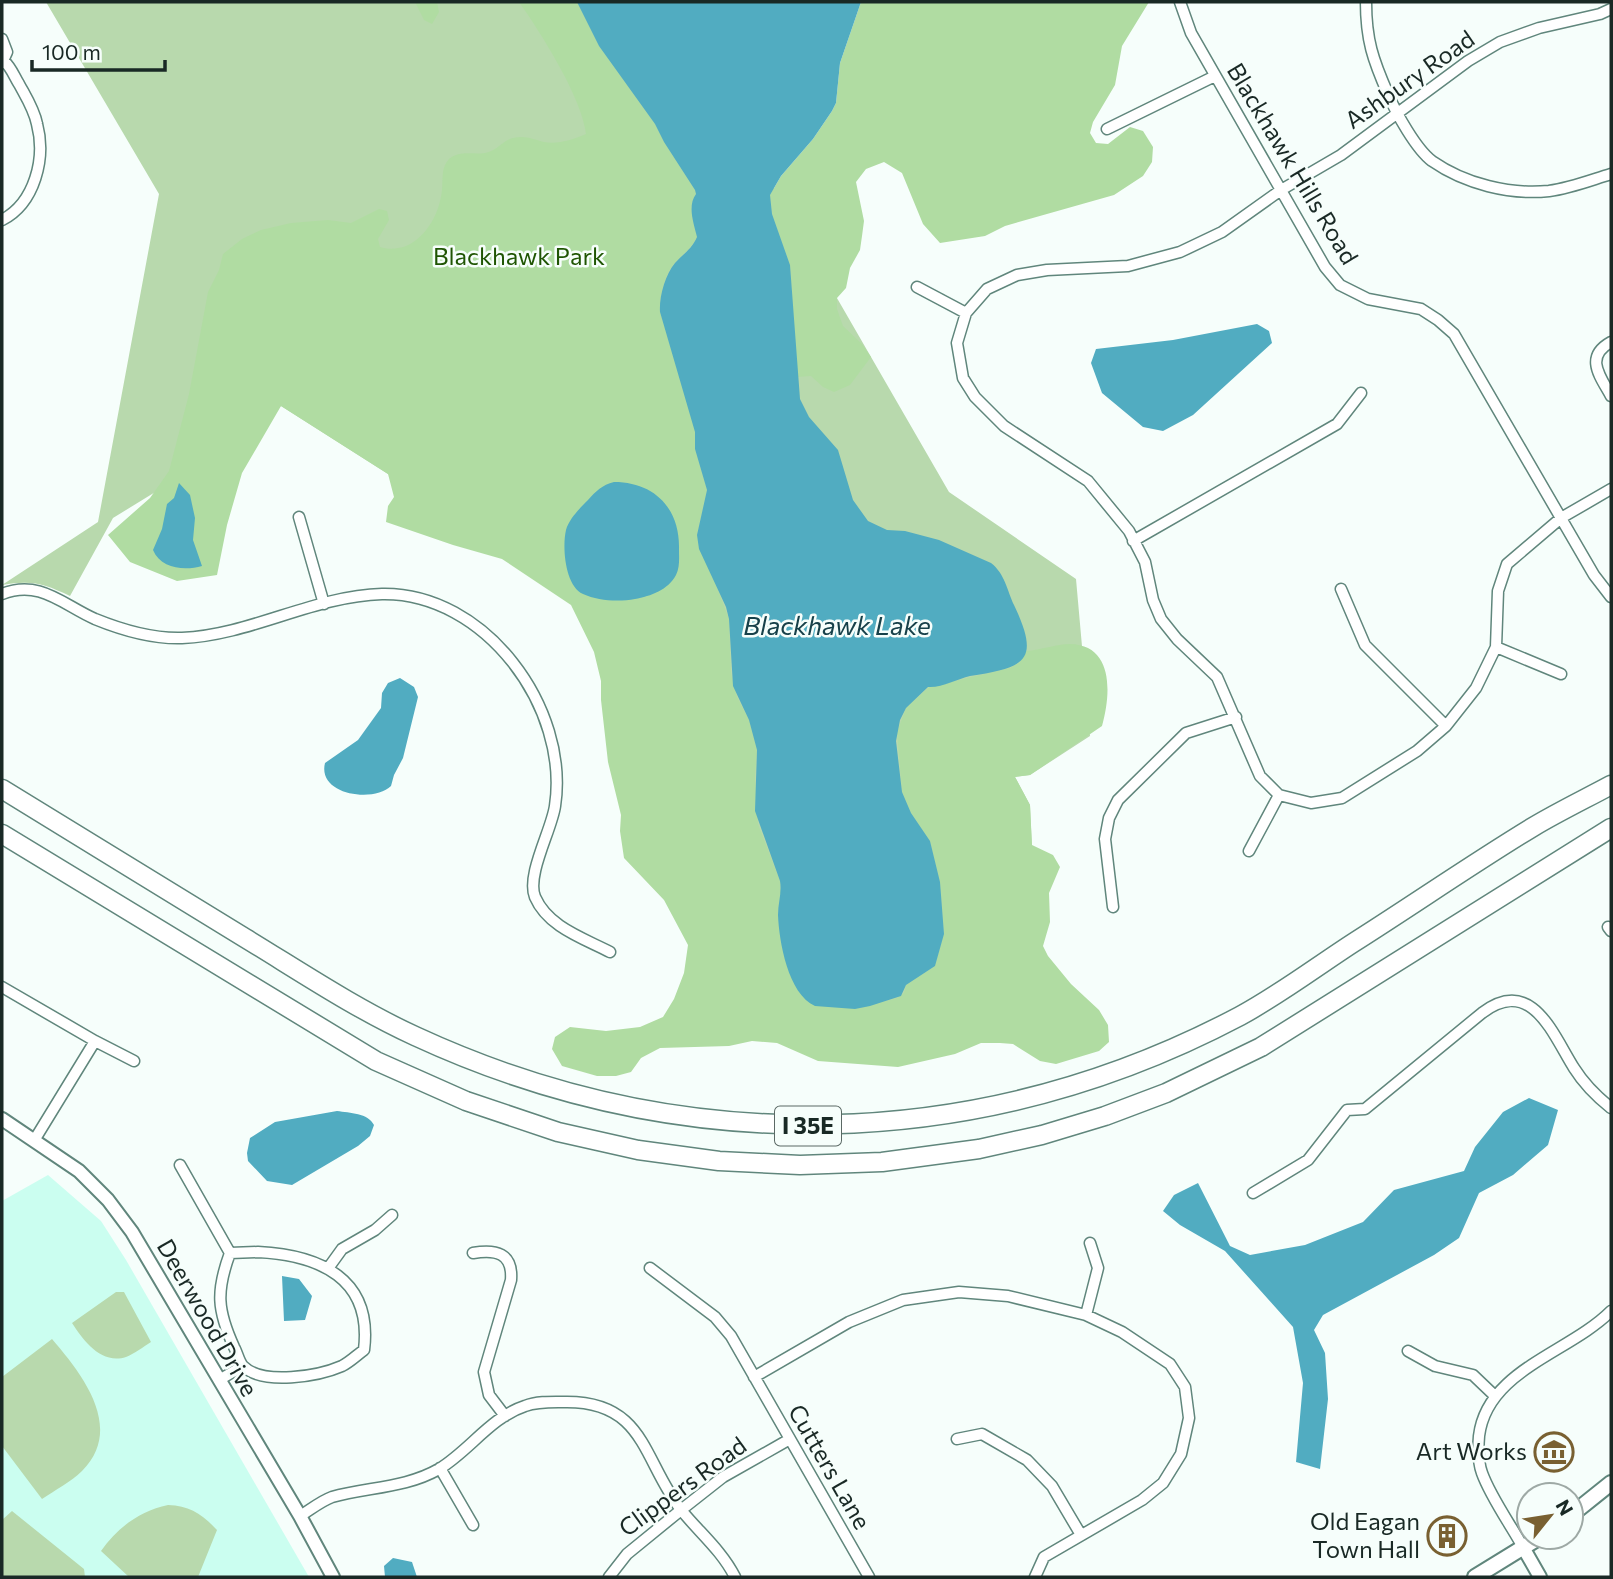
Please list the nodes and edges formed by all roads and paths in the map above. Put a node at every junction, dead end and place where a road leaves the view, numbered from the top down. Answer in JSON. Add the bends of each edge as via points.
{"nodes":[{"id":1,"x":1180,"y":2,"type":"edge"},
{"id":2,"x":1366,"y":2,"type":"edge"},
{"id":3,"x":1611,"y":9,"type":"edge"},
{"id":4,"x":2,"y":39,"type":"edge"},
{"id":5,"x":3,"y":62,"type":"edge"},
{"id":6,"x":1215,"y":76,"type":"junction"},
{"id":7,"x":1396,"y":114,"type":"junction"},
{"id":8,"x":1107,"y":129,"type":"dead end"},
{"id":9,"x":1611,"y":174,"type":"edge"},
{"id":10,"x":1281,"y":190,"type":"junction"},
{"id":11,"x":2,"y":220,"type":"edge"},
{"id":12,"x":917,"y":288,"type":"dead end"},
{"id":13,"x":966,"y":313,"type":"junction"},
{"id":14,"x":1611,"y":342,"type":"edge"},
{"id":15,"x":1361,"y":393,"type":"dead end"},
{"id":16,"x":1611,"y":396,"type":"edge"},
{"id":17,"x":1611,"y":489,"type":"edge"},
{"id":18,"x":299,"y":517,"type":"dead end"},
{"id":19,"x":1561,"y":518,"type":"junction"},
{"id":20,"x":1133,"y":541,"type":"junction"},
{"id":21,"x":1340,"y":589,"type":"dead end"},
{"id":22,"x":2,"y":594,"type":"edge"},
{"id":23,"x":1611,"y":597,"type":"edge"},
{"id":24,"x":324,"y":604,"type":"junction"},
{"id":25,"x":1496,"y":647,"type":"junction"},
{"id":26,"x":1561,"y":674,"type":"dead end"},
{"id":27,"x":1236,"y":717,"type":"junction"},
{"id":28,"x":1446,"y":726,"type":"junction"},
{"id":29,"x":1611,"y":785,"type":"edge"},
{"id":30,"x":2,"y":789,"type":"edge"},
{"id":31,"x":1279,"y":794,"type":"junction"},
{"id":32,"x":1611,"y":828,"type":"edge"},
{"id":33,"x":2,"y":834,"type":"edge"},
{"id":34,"x":1249,"y":851,"type":"dead end"},
{"id":35,"x":1112,"y":907,"type":"dead end"},
{"id":36,"x":610,"y":952,"type":"dead end"},
{"id":37,"x":2,"y":987,"type":"edge"},
{"id":38,"x":95,"y":1041,"type":"junction"},
{"id":39,"x":134,"y":1061,"type":"dead end"},
{"id":40,"x":1611,"y":1108,"type":"edge"},
{"id":41,"x":2,"y":1119,"type":"edge"},
{"id":42,"x":35,"y":1139,"type":"junction"},
{"id":43,"x":180,"y":1165,"type":"dead end"},
{"id":44,"x":1253,"y":1193,"type":"dead end"},
{"id":45,"x":392,"y":1214,"type":"dead end"},
{"id":46,"x":1090,"y":1242,"type":"dead end"},
{"id":47,"x":230,"y":1253,"type":"junction"},
{"id":48,"x":473,"y":1253,"type":"dead end"},
{"id":49,"x":329,"y":1267,"type":"junction"},
{"id":50,"x":650,"y":1268,"type":"dead end"},
{"id":51,"x":1611,"y":1311,"type":"edge"},
{"id":52,"x":1086,"y":1315,"type":"junction"},
{"id":53,"x":1408,"y":1351,"type":"dead end"},
{"id":54,"x":243,"y":1366,"type":"junction"},
{"id":55,"x":754,"y":1377,"type":"junction"},
{"id":56,"x":219,"y":1380,"type":"junction"},
{"id":57,"x":1495,"y":1396,"type":"junction"},
{"id":58,"x":505,"y":1416,"type":"junction"},
{"id":59,"x":790,"y":1439,"type":"junction"},
{"id":60,"x":957,"y":1439,"type":"dead end"},
{"id":61,"x":440,"y":1468,"type":"junction"},
{"id":62,"x":1611,"y":1483,"type":"edge"},
{"id":63,"x":1585,"y":1504,"type":"edge"},
{"id":64,"x":681,"y":1510,"type":"junction"},
{"id":65,"x":300,"y":1516,"type":"junction"},
{"id":66,"x":473,"y":1525,"type":"dead end"},
{"id":67,"x":1515,"y":1533,"type":"edge"},
{"id":68,"x":1081,"y":1535,"type":"junction"},
{"id":69,"x":1520,"y":1551,"type":"edge"},
{"id":70,"x":1525,"y":1551,"type":"edge"},
{"id":71,"x":333,"y":1577,"type":"edge"},
{"id":72,"x":609,"y":1577,"type":"edge"},
{"id":73,"x":735,"y":1577,"type":"edge"},
{"id":74,"x":869,"y":1577,"type":"edge"},
{"id":75,"x":1035,"y":1577,"type":"edge"},
{"id":76,"x":1475,"y":1577,"type":"edge"},
{"id":77,"x":1540,"y":1577,"type":"edge"}],
"edges":[{"from":1,"to":6,"type":"street","name":"Blackhawk Hills Road"},
{"from":2,"to":7,"type":"street","via":[[1371,55]]},
{"from":3,"to":7,"type":"street","name":"Ashbury Road","via":[[1500,43]]},
{"from":4,"to":5,"type":"street","via":[[7,47]]},
{"from":5,"to":11,"type":"street","via":[[31,105],[40,142],[29,194]]},
{"from":6,"to":8,"type":"street"},
{"from":6,"to":10,"type":"street","name":"Blackhawk Hills Road"},
{"from":7,"to":9,"type":"street","via":[[1430,159],[1487,186],[1549,191]]},
{"from":7,"to":10,"type":"street","name":"Ashbury Road"},
{"from":10,"to":13,"type":"street","name":"Ashbury Road","via":[[1222,232],[1180,252],[1128,266],[1017,275],[987,289]]},
{"from":10,"to":19,"type":"street","name":"Blackhawk Hills Road","via":[[1340,285],[1368,299],[1421,309],[1454,334]]},
{"from":12,"to":13,"type":"street"},
{"from":13,"to":20,"type":"street","via":[[957,343],[963,378],[975,397],[1004,426],[1088,481]]},
{"from":14,"to":16,"type":"street","via":[[1596,359],[1597,371]]},
{"from":15,"to":20,"type":"street","via":[[1337,424]]},
{"from":17,"to":19,"type":"street"},
{"from":18,"to":24,"type":"street"},
{"from":19,"to":23,"type":"street","name":"Blackhawk Hills Road"},
{"from":19,"to":25,"type":"street","via":[[1507,564],[1498,590]]},
{"from":20,"to":27,"type":"street","via":[[1161,619],[1217,677]]},
{"from":21,"to":28,"type":"street","via":[[1364,645]]},
{"from":22,"to":24,"type":"street","via":[[34,590],[120,629],[180,638],[224,633]]},
{"from":24,"to":36,"type":"street","via":[[383,594],[431,601],[473,623],[508,655],[542,709],[555,754],[555,808],[539,859],[535,897],[543,912],[559,925]]},
{"from":25,"to":26,"type":"street"},
{"from":25,"to":28,"type":"street","via":[[1476,688]]},
{"from":27,"to":31,"type":"street","via":[[1260,776]]},
{"from":27,"to":35,"type":"street","via":[[1186,733],[1118,800],[1105,839]]},
{"from":28,"to":31,"type":"street","via":[[1417,751],[1342,798],[1311,803]]},
{"from":29,"to":30,"type":"highway","number":"I 35E","via":[[1533,827],[1242,1015],[1158,1054],[1063,1088],[978,1109],[901,1121],[807,1126],[651,1112],[574,1096],[490,1068],[413,1035],[344,998]]},
{"from":31,"to":34,"type":"street"},
{"from":32,"to":33,"type":"highway","number":"I 35E","via":[[1261,1047],[1166,1093],[1042,1135],[979,1149],[882,1162],[800,1165],[638,1150],[558,1132],[466,1101],[376,1061]]},
{"from":37,"to":38,"type":"street"},
{"from":38,"to":39,"type":"street"},
{"from":38,"to":42,"type":"street"},
{"from":40,"to":44,"type":"street","via":[[1578,1074],[1541,1013],[1528,1006],[1499,1004],[1485,1010],[1365,1109],[1348,1110],[1308,1160]]},
{"from":41,"to":42,"type":"street","name":"Deerwood Drive"},
{"from":42,"to":56,"type":"street","name":"Deerwood Drive","via":[[79,1171],[108,1200],[132,1232]]},
{"from":43,"to":47,"type":"street"},
{"from":45,"to":49,"type":"street","via":[[342,1249]]},
{"from":46,"to":52,"type":"street","via":[[1098,1268]]},
{"from":47,"to":49,"type":"street","via":[[285,1253]]},
{"from":47,"to":54,"type":"street","via":[[219,1301]]},
{"from":48,"to":58,"type":"street","via":[[498,1252],[512,1269],[484,1372],[489,1395]]},
{"from":49,"to":54,"type":"street","via":[[360,1306],[366,1330],[364,1350],[329,1371],[282,1379]]},
{"from":50,"to":55,"type":"street","name":"Cutters Lane","via":[[715,1317]]},
{"from":51,"to":57,"type":"street","via":[[1588,1332],[1515,1376]]},
{"from":52,"to":55,"type":"street","via":[[1008,1296],[959,1292],[903,1300],[849,1322]]},
{"from":52,"to":68,"type":"street","via":[[1170,1364],[1185,1387],[1189,1418],[1181,1454],[1163,1483]]},
{"from":53,"to":57,"type":"street","via":[[1435,1366],[1473,1375]]},
{"from":54,"to":56,"type":"street"},
{"from":55,"to":59,"type":"street","name":"Cutters Lane"},
{"from":56,"to":65,"type":"street","name":"Deerwood Drive"},
{"from":57,"to":67,"type":"street","via":[[1480,1430],[1480,1462]]},
{"from":58,"to":61,"type":"street"},
{"from":58,"to":64,"type":"street","via":[[544,1402],[587,1402],[612,1410],[635,1431]]},
{"from":59,"to":64,"type":"street","name":"Clippers Road","via":[[723,1478]]},
{"from":59,"to":74,"type":"street","name":"Cutters Lane"},
{"from":60,"to":68,"type":"street","via":[[982,1434],[1027,1460],[1052,1486]]},
{"from":61,"to":65,"type":"street","via":[[403,1484],[329,1498]]},
{"from":61,"to":66,"type":"street"},
{"from":62,"to":63,"type":"main road"},
{"from":64,"to":72,"type":"street","name":"Clippers Road","via":[[627,1554]]},
{"from":64,"to":73,"type":"street","via":[[710,1540]]},
{"from":65,"to":71,"type":"street","name":"Deerwood Drive"},
{"from":68,"to":75,"type":"street","via":[[1044,1557]]},
{"from":69,"to":76,"type":"main road"},
{"from":70,"to":77,"type":"street"}]}
